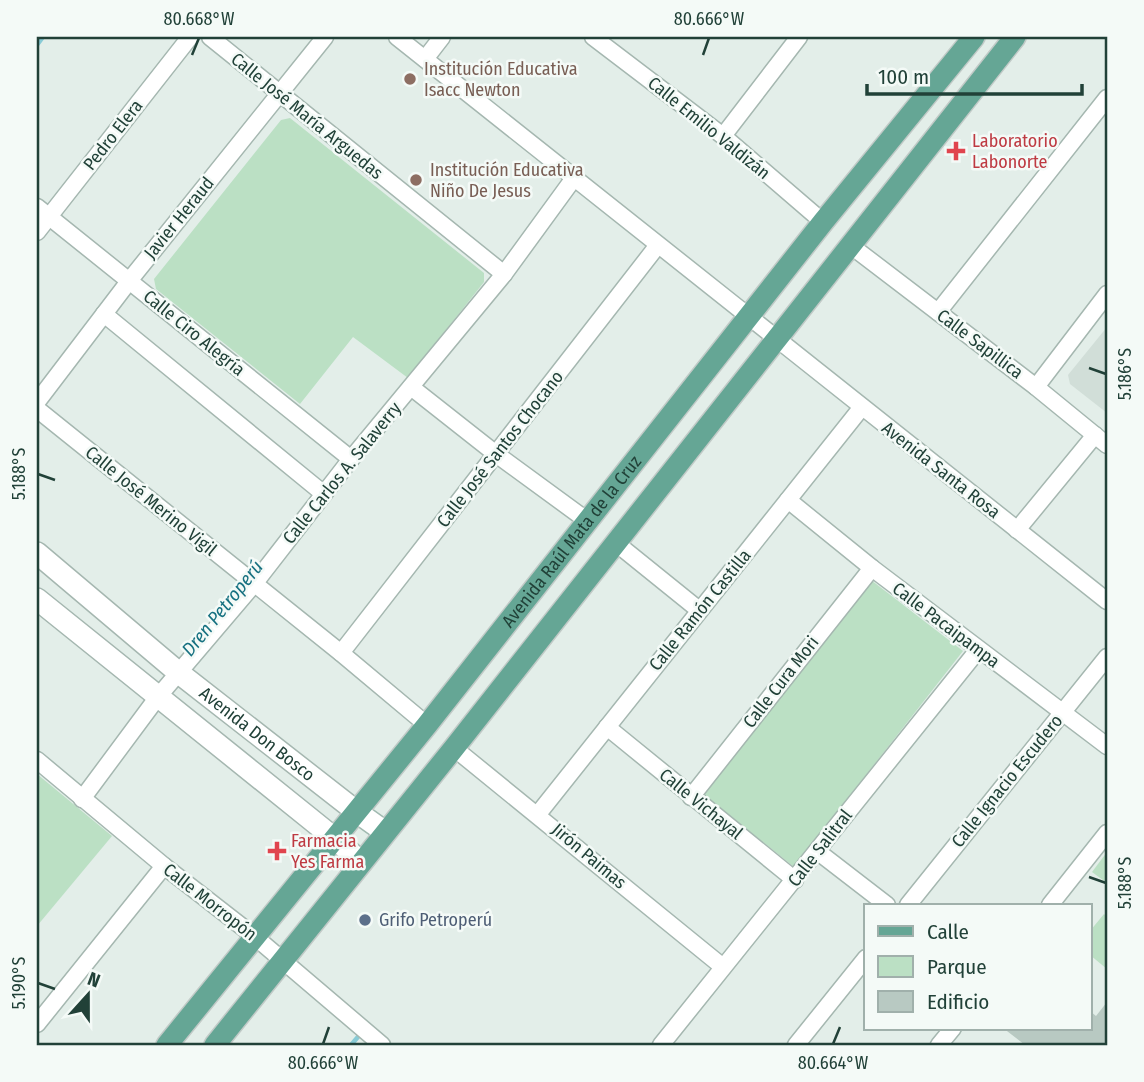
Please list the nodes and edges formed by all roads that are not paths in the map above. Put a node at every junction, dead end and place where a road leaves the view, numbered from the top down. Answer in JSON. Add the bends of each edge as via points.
{"nodes":[{"id":1,"x":190,"y":37,"type":"edge"},
{"id":2,"x":210,"y":37,"type":"edge"},
{"id":3,"x":325,"y":37,"type":"edge"},
{"id":4,"x":397,"y":37,"type":"edge"},
{"id":5,"x":442,"y":37,"type":"edge"},
{"id":6,"x":593,"y":37,"type":"edge"},
{"id":7,"x":621,"y":37,"type":"edge"},
{"id":8,"x":799,"y":37,"type":"edge"},
{"id":9,"x":974,"y":37,"type":"edge"},
{"id":10,"x":1016,"y":37,"type":"edge"},
{"id":11,"x":610,"y":50,"type":"junction"},
{"id":12,"x":425,"y":59,"type":"junction"},
{"id":13,"x":279,"y":94,"type":"junction"},
{"id":14,"x":1107,"y":98,"type":"edge"},
{"id":15,"x":723,"y":136,"type":"junction"},
{"id":16,"x":574,"y":178,"type":"junction"},
{"id":17,"x":43,"y":212,"type":"edge"},
{"id":18,"x":823,"y":222,"type":"junction"},
{"id":19,"x":37,"y":232,"type":"edge"},
{"id":20,"x":658,"y":245,"type":"junction"},
{"id":21,"x":850,"y":245,"type":"junction"},
{"id":22,"x":504,"y":274,"type":"junction"},
{"id":23,"x":129,"y":281,"type":"junction"},
{"id":24,"x":1107,"y":294,"type":"edge"},
{"id":25,"x":938,"y":312,"type":"junction"},
{"id":26,"x":104,"y":314,"type":"junction"},
{"id":27,"x":750,"y":318,"type":"junction"},
{"id":28,"x":775,"y":338,"type":"junction"},
{"id":29,"x":411,"y":387,"type":"junction"},
{"id":30,"x":1036,"y":387,"type":"junction"},
{"id":31,"x":37,"y":402,"type":"edge"},
{"id":32,"x":862,"y":407,"type":"junction"},
{"id":33,"x":37,"y":409,"type":"edge"},
{"id":34,"x":1101,"y":440,"type":"edge"},
{"id":35,"x":496,"y":454,"type":"junction"},
{"id":36,"x":351,"y":459,"type":"junction"},
{"id":37,"x":324,"y":494,"type":"junction"},
{"id":38,"x":788,"y":500,"type":"junction"},
{"id":39,"x":589,"y":522,"type":"junction"},
{"id":40,"x":1017,"y":530,"type":"junction"},
{"id":41,"x":616,"y":543,"type":"junction"},
{"id":42,"x":37,"y":553,"type":"edge"},
{"id":43,"x":872,"y":568,"type":"junction"},
{"id":44,"x":254,"y":584,"type":"junction"},
{"id":45,"x":37,"y":599,"type":"edge"},
{"id":46,"x":1107,"y":601,"type":"edge"},
{"id":47,"x":699,"y":610,"type":"junction"},
{"id":48,"x":978,"y":650,"type":"junction"},
{"id":49,"x":341,"y":653,"type":"junction"},
{"id":50,"x":1107,"y":657,"type":"edge"},
{"id":51,"x":179,"y":673,"type":"junction"},
{"id":52,"x":158,"y":698,"type":"junction"},
{"id":53,"x":1063,"y":712,"type":"junction"},
{"id":54,"x":427,"y":725,"type":"junction"},
{"id":55,"x":607,"y":727,"type":"junction"},
{"id":56,"x":1107,"y":746,"type":"edge"},
{"id":57,"x":454,"y":748,"type":"junction"},
{"id":58,"x":37,"y":760,"type":"edge"},
{"id":59,"x":691,"y":797,"type":"junction"},
{"id":60,"x":82,"y":799,"type":"junction"},
{"id":61,"x":358,"y":812,"type":"junction"},
{"id":62,"x":538,"y":814,"type":"junction"},
{"id":63,"x":385,"y":832,"type":"junction"},
{"id":64,"x":1107,"y":834,"type":"edge"},
{"id":65,"x":334,"y":838,"type":"junction"},
{"id":66,"x":817,"y":851,"type":"junction"},
{"id":67,"x":360,"y":862,"type":"junction"},
{"id":68,"x":164,"y":866,"type":"junction"},
{"id":69,"x":795,"y":880,"type":"junction"},
{"id":70,"x":886,"y":904,"type":"edge"},
{"id":71,"x":909,"y":904,"type":"edge"},
{"id":72,"x":1051,"y":904,"type":"edge"},
{"id":73,"x":254,"y":936,"type":"junction"},
{"id":74,"x":282,"y":960,"type":"junction"},
{"id":75,"x":864,"y":960,"type":"edge"},
{"id":76,"x":723,"y":967,"type":"junction"},
{"id":77,"x":37,"y":1024,"type":"edge"},
{"id":78,"x":951,"y":1030,"type":"edge"},
{"id":79,"x":361,"y":1039,"type":"edge"},
{"id":80,"x":167,"y":1045,"type":"edge"},
{"id":81,"x":215,"y":1045,"type":"edge"},
{"id":82,"x":382,"y":1045,"type":"edge"},
{"id":83,"x":661,"y":1045,"type":"edge"},
{"id":84,"x":796,"y":1045,"type":"edge"},
{"id":85,"x":939,"y":1045,"type":"edge"}],
"edges":[{"from":1,"to":17,"type":"street","name":"Pedro Elera"},
{"from":2,"to":13,"type":"street","name":"Calle José María Arguedas"},
{"from":3,"to":13,"type":"street","name":"Javier Heraud"},
{"from":4,"to":12,"type":"street","name":"Avenida Santa Rosa"},
{"from":5,"to":12,"type":"street"},
{"from":6,"to":11,"type":"street","name":"Calle Emilio Valdizán"},
{"from":7,"to":11,"type":"street"},
{"from":8,"to":15,"type":"street"},
{"from":9,"to":18,"type":"main road","name":"Avenida Raúl Mata de la Cruz"},
{"from":10,"to":21,"type":"main road","name":"Avenida Raúl Mata de la Cruz"},
{"from":11,"to":15,"type":"street","name":"Calle Emilio Valdizán"},
{"from":12,"to":16,"type":"street","name":"Avenida Santa Rosa"},
{"from":13,"to":22,"type":"street","name":"Calle José María Arguedas"},
{"from":13,"to":23,"type":"street","name":"Javier Heraud"},
{"from":14,"to":25,"type":"street"},
{"from":15,"to":18,"type":"street","name":"Calle Emilio Valdizán"},
{"from":16,"to":20,"type":"street","name":"Avenida Santa Rosa"},
{"from":16,"to":22,"type":"street","name":"Calle Carlos A. Salaverry"},
{"from":17,"to":19,"type":"street","name":"Pedro Elera"},
{"from":17,"to":23,"type":"street","name":"Calle Ciro Alegría"},
{"from":18,"to":27,"type":"main road","name":"Avenida Raúl Mata de la Cruz"},
{"from":20,"to":27,"type":"street","name":"Avenida Santa Rosa"},
{"from":20,"to":35,"type":"street","name":"Calle José Santos Chocano"},
{"from":21,"to":25,"type":"street","name":"Calle Sapillica"},
{"from":21,"to":28,"type":"main road","name":"Avenida Raúl Mata de la Cruz"},
{"from":22,"to":29,"type":"street","name":"Calle Carlos A. Salaverry"},
{"from":23,"to":26,"type":"street","name":"Javier Heraud"},
{"from":23,"to":36,"type":"street","name":"Calle Ciro Alegría"},
{"from":24,"to":30,"type":"street"},
{"from":25,"to":30,"type":"street","name":"Calle Sapillica"},
{"from":26,"to":31,"type":"street","name":"Javier Heraud"},
{"from":26,"to":37,"type":"street"},
{"from":27,"to":28,"type":"street","name":"Avenida Santa Rosa"},
{"from":27,"to":39,"type":"main road","name":"Avenida Raúl Mata de la Cruz"},
{"from":28,"to":32,"type":"street","name":"Avenida Santa Rosa"},
{"from":28,"to":41,"type":"main road","name":"Avenida Raúl Mata de la Cruz"},
{"from":29,"to":35,"type":"street"},
{"from":29,"to":36,"type":"street","name":"Calle Carlos A. Salaverry"},
{"from":30,"to":34,"type":"street","name":"Calle Sapillica"},
{"from":32,"to":38,"type":"street","name":"Calle Ramón Castilla"},
{"from":32,"to":40,"type":"street","name":"Avenida Santa Rosa"},
{"from":33,"to":44,"type":"street","name":"Calle José Merino Vigil"},
{"from":34,"to":40,"type":"street"},
{"from":35,"to":39,"type":"street"},
{"from":35,"to":49,"type":"street","name":"Calle José Santos Chocano"},
{"from":36,"to":37,"type":"street","name":"Calle Carlos A. Salaverry"},
{"from":37,"to":44,"type":"street","name":"Calle Carlos A. Salaverry"},
{"from":38,"to":43,"type":"street","name":"Calle Pacaipampa"},
{"from":38,"to":47,"type":"street","name":"Calle Ramón Castilla"},
{"from":39,"to":54,"type":"main road","name":"Avenida Raúl Mata de la Cruz"},
{"from":40,"to":46,"type":"street","name":"Avenida Santa Rosa"},
{"from":41,"to":47,"type":"street"},
{"from":41,"to":57,"type":"main road","name":"Avenida Raúl Mata de la Cruz"},
{"from":42,"to":51,"type":"street","name":"Avenida Don Bosco"},
{"from":43,"to":48,"type":"street","name":"Calle Pacaipampa"},
{"from":43,"to":59,"type":"street","name":"Calle Cura Mori"},
{"from":44,"to":49,"type":"street","name":"Calle José Merino Vigil"},
{"from":44,"to":51,"type":"street","name":"Calle Carlos A. Salaverry"},
{"from":45,"to":52,"type":"street","name":"Avenida Don Bosco"},
{"from":47,"to":55,"type":"street","name":"Calle Ramón Castilla"},
{"from":48,"to":53,"type":"street","name":"Calle Pacaipampa"},
{"from":48,"to":66,"type":"street","name":"Calle Salitral"},
{"from":49,"to":54,"type":"street","name":"Calle José Merino Vigil"},
{"from":50,"to":53,"type":"street","name":"Calle Ignacio Escudero"},
{"from":51,"to":52,"type":"street","name":"Calle Carlos A. Salaverry"},
{"from":51,"to":61,"type":"street","name":"Avenida Don Bosco"},
{"from":52,"to":60,"type":"street","name":"Calle Carlos A. Salaverry"},
{"from":52,"to":65,"type":"street","name":"Avenida Don Bosco"},
{"from":53,"to":56,"type":"street","name":"Calle Pacaipampa"},
{"from":53,"to":71,"type":"street","name":"Calle Ignacio Escudero"},
{"from":54,"to":61,"type":"main road","name":"Avenida Raúl Mata de la Cruz"},
{"from":55,"to":59,"type":"street","name":"Calle Vichayal"},
{"from":55,"to":62,"type":"street","name":"Calle Ramón Castilla"},
{"from":57,"to":62,"type":"street","name":"Jirón Paimas"},
{"from":57,"to":63,"type":"main road","name":"Avenida Raúl Mata de la Cruz"},
{"from":58,"to":60,"type":"street","name":"Calle Morropón"},
{"from":59,"to":69,"type":"street","name":"Calle Vichayal"},
{"from":60,"to":68,"type":"street","name":"Calle Morropón"},
{"from":61,"to":63,"type":"street","name":"Avenida Don Bosco"},
{"from":61,"to":65,"type":"main road","name":"Avenida Raúl Mata de la Cruz"},
{"from":62,"to":76,"type":"street","name":"Jirón Paimas"},
{"from":63,"to":67,"type":"main road","name":"Avenida Raúl Mata de la Cruz"},
{"from":64,"to":72,"type":"street"},
{"from":65,"to":67,"type":"street","name":"Avenida Don Bosco"},
{"from":65,"to":73,"type":"main road","name":"Avenida Raúl Mata de la Cruz"},
{"from":66,"to":69,"type":"street","name":"Calle Salitral"},
{"from":66,"to":70,"type":"street"},
{"from":67,"to":74,"type":"main road","name":"Avenida Raúl Mata de la Cruz"},
{"from":68,"to":73,"type":"street","name":"Calle Morropón"},
{"from":68,"to":77,"type":"street"},
{"from":69,"to":76,"type":"street","name":"Calle Salitral"},
{"from":73,"to":74,"type":"street","name":"Calle Morropón"},
{"from":73,"to":80,"type":"main road","name":"Avenida Raúl Mata de la Cruz"},
{"from":74,"to":79,"type":"street","name":"Calle Morropón"},
{"from":74,"to":81,"type":"main road","name":"Avenida Raúl Mata de la Cruz"},
{"from":75,"to":84,"type":"street"},
{"from":76,"to":83,"type":"street","name":"Calle Salitral"},
{"from":78,"to":85,"type":"street"},
{"from":79,"to":82,"type":"street","name":"Calle Morropón"}]}
